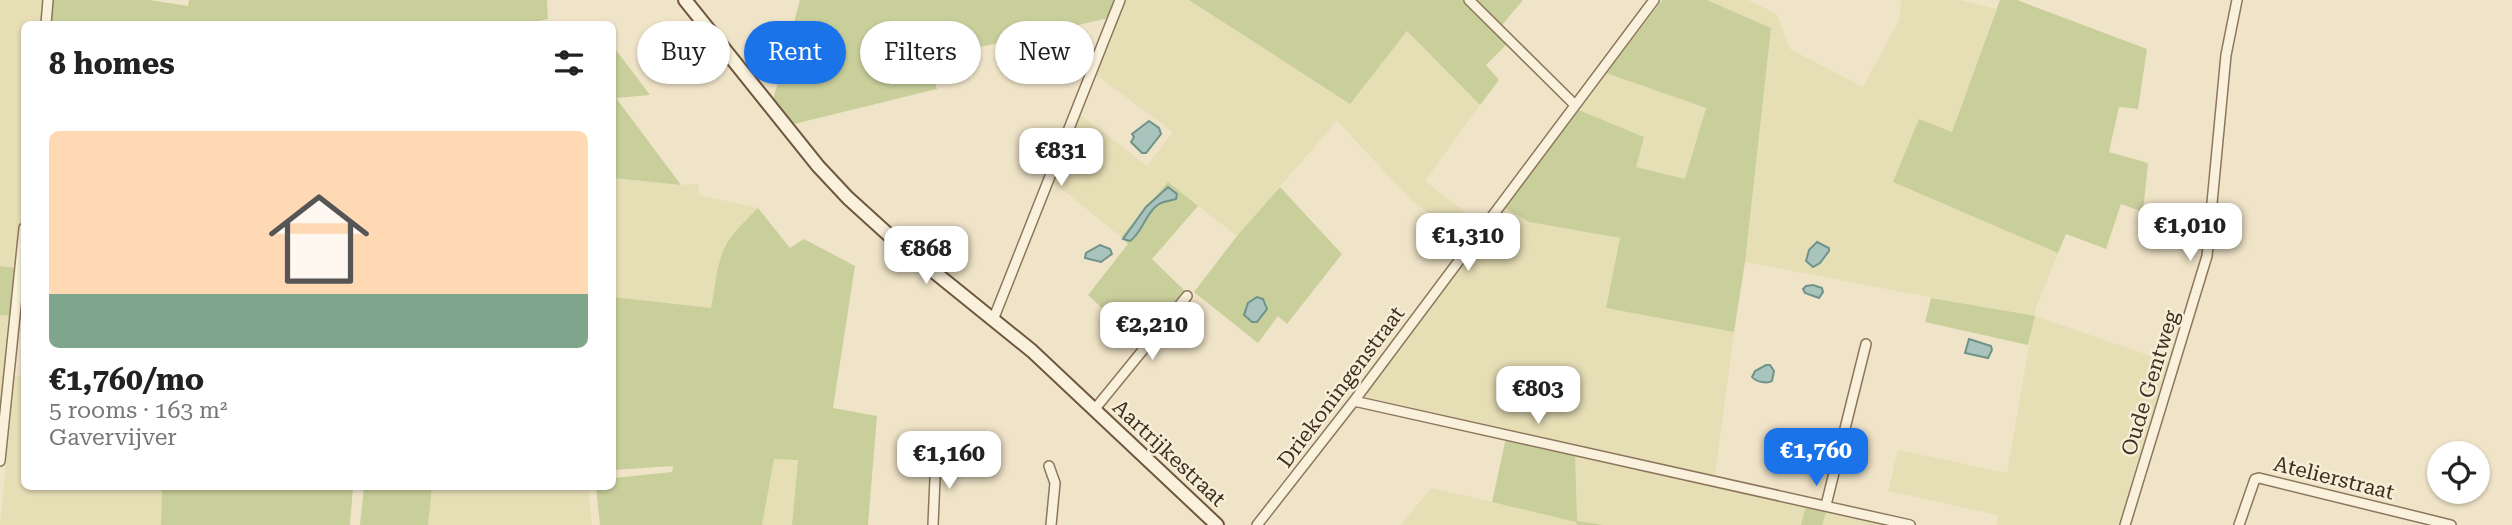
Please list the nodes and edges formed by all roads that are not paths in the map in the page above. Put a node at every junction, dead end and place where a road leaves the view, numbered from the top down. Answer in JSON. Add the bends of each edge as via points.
{"nodes":[{"id":1,"x":48,"y":0,"type":"edge"},
{"id":2,"x":685,"y":0,"type":"edge"},
{"id":3,"x":1120,"y":0,"type":"edge"},
{"id":4,"x":1469,"y":0,"type":"edge"},
{"id":5,"x":1654,"y":0,"type":"edge"},
{"id":6,"x":2237,"y":0,"type":"edge"},
{"id":7,"x":46,"y":21,"type":"edge"},
{"id":8,"x":1575,"y":105,"type":"junction"},
{"id":9,"x":21,"y":257,"type":"edge"},
{"id":10,"x":1187,"y":296,"type":"dead end"},
{"id":11,"x":993,"y":320,"type":"junction"},
{"id":12,"x":1866,"y":344,"type":"dead end"},
{"id":13,"x":1354,"y":401,"type":"junction"},
{"id":14,"x":1094,"y":410,"type":"junction"},
{"id":15,"x":936,"y":456,"type":"dead end"},
{"id":16,"x":0,"y":461,"type":"edge"},
{"id":17,"x":1049,"y":466,"type":"dead end"},
{"id":18,"x":1826,"y":505,"type":"junction"},
{"id":19,"x":933,"y":525,"type":"edge"},
{"id":20,"x":1051,"y":525,"type":"edge"},
{"id":21,"x":1217,"y":525,"type":"edge"},
{"id":22,"x":1257,"y":525,"type":"edge"},
{"id":23,"x":1910,"y":525,"type":"edge"},
{"id":24,"x":2125,"y":525,"type":"edge"},
{"id":25,"x":2239,"y":525,"type":"edge"},
{"id":26,"x":2451,"y":525,"type":"edge"}],
"edges":[{"from":1,"to":7,"type":"street"},
{"from":2,"to":11,"type":"street","name":"Aartrijkestraat","via":[[848,198]]},
{"from":3,"to":11,"type":"street"},
{"from":4,"to":8,"type":"street"},
{"from":5,"to":8,"type":"street","name":"Driekoningenstraat"},
{"from":6,"to":24,"type":"street","name":"Oude Gentweg","via":[[2226,55],[2207,256]]},
{"from":8,"to":13,"type":"street","name":"Driekoningenstraat"},
{"from":9,"to":16,"type":"street"},
{"from":10,"to":14,"type":"street","name":"Aartrijkestraat"},
{"from":11,"to":14,"type":"street","name":"Aartrijkestraat"},
{"from":12,"to":18,"type":"street"},
{"from":13,"to":18,"type":"street"},
{"from":13,"to":22,"type":"street","name":"Driekoningenstraat"},
{"from":14,"to":21,"type":"street","name":"Aartrijkestraat"},
{"from":15,"to":19,"type":"street"},
{"from":17,"to":20,"type":"street","via":[[1055,483]]},
{"from":18,"to":23,"type":"street"},
{"from":25,"to":26,"type":"street","name":"Atelierstraat","via":[[2259,478]]}]}
